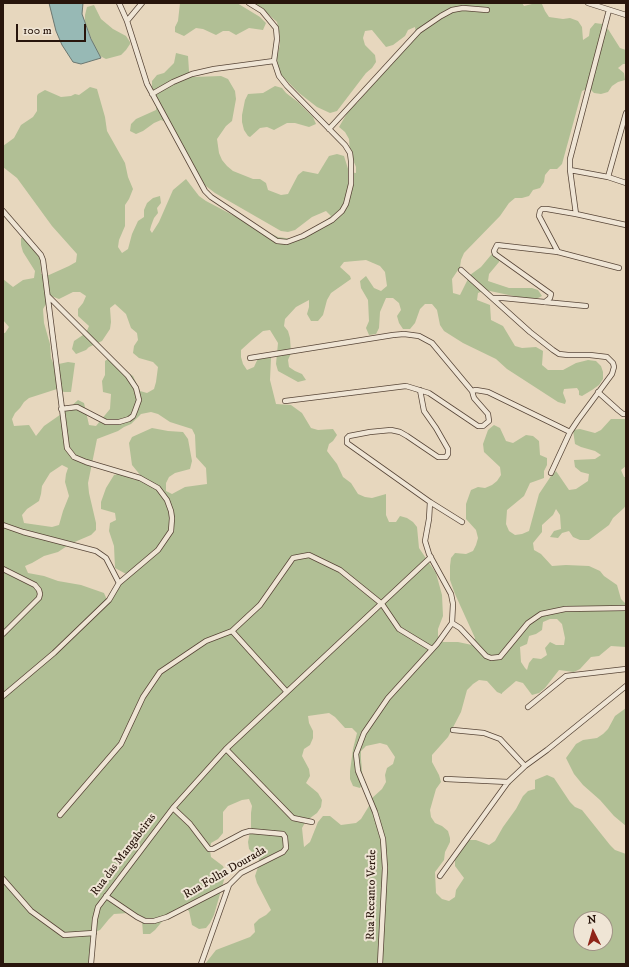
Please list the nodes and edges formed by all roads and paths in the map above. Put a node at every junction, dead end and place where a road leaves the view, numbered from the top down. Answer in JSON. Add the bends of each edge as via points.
{"nodes":[{"id":1,"x":119,"y":3,"type":"edge"},
{"id":2,"x":142,"y":3,"type":"edge"},
{"id":3,"x":249,"y":3,"type":"edge"},
{"id":4,"x":588,"y":3,"type":"edge"},
{"id":5,"x":487,"y":10,"type":"dead end"},
{"id":6,"x":609,"y":10,"type":"junction"},
{"id":7,"x":626,"y":14,"type":"edge"},
{"id":8,"x":127,"y":21,"type":"junction"},
{"id":9,"x":274,"y":62,"type":"junction"},
{"id":10,"x":152,"y":94,"type":"junction"},
{"id":11,"x":626,"y":113,"type":"edge"},
{"id":12,"x":329,"y":129,"type":"junction"},
{"id":13,"x":570,"y":170,"type":"junction"},
{"id":14,"x":608,"y":177,"type":"junction"},
{"id":15,"x":626,"y":182,"type":"edge"},
{"id":16,"x":3,"y":211,"type":"edge"},
{"id":17,"x":576,"y":214,"type":"junction"},
{"id":18,"x":626,"y":225,"type":"edge"},
{"id":19,"x":558,"y":252,"type":"junction"},
{"id":20,"x":619,"y":268,"type":"dead end"},
{"id":21,"x":461,"y":270,"type":"dead end"},
{"id":22,"x":48,"y":296,"type":"junction"},
{"id":23,"x":493,"y":298,"type":"junction"},
{"id":24,"x":545,"y":302,"type":"junction"},
{"id":25,"x":586,"y":306,"type":"dead end"},
{"id":26,"x":250,"y":358,"type":"dead end"},
{"id":27,"x":420,"y":390,"type":"junction"},
{"id":28,"x":472,"y":391,"type":"junction"},
{"id":29,"x":598,"y":392,"type":"junction"},
{"id":30,"x":285,"y":401,"type":"dead end"},
{"id":31,"x":61,"y":408,"type":"junction"},
{"id":32,"x":626,"y":414,"type":"edge"},
{"id":33,"x":570,"y":432,"type":"junction"},
{"id":34,"x":551,"y":473,"type":"dead end"},
{"id":35,"x":430,"y":502,"type":"junction"},
{"id":36,"x":462,"y":522,"type":"dead end"},
{"id":37,"x":3,"y":526,"type":"edge"},
{"id":38,"x":431,"y":558,"type":"junction"},
{"id":39,"x":3,"y":569,"type":"edge"},
{"id":40,"x":118,"y":583,"type":"junction"},
{"id":41,"x":382,"y":604,"type":"junction"},
{"id":42,"x":626,"y":608,"type":"edge"},
{"id":43,"x":452,"y":623,"type":"junction"},
{"id":44,"x":232,"y":631,"type":"junction"},
{"id":45,"x":3,"y":634,"type":"edge"},
{"id":46,"x":432,"y":649,"type":"junction"},
{"id":47,"x":626,"y":669,"type":"edge"},
{"id":48,"x":626,"y":686,"type":"edge"},
{"id":49,"x":287,"y":692,"type":"junction"},
{"id":50,"x":3,"y":696,"type":"edge"},
{"id":51,"x":528,"y":707,"type":"dead end"},
{"id":52,"x":453,"y":730,"type":"dead end"},
{"id":53,"x":226,"y":749,"type":"junction"},
{"id":54,"x":525,"y":766,"type":"junction"},
{"id":55,"x":446,"y":779,"type":"dead end"},
{"id":56,"x":508,"y":782,"type":"junction"},
{"id":57,"x":172,"y":808,"type":"junction"},
{"id":58,"x":60,"y":815,"type":"dead end"},
{"id":59,"x":312,"y":822,"type":"dead end"},
{"id":60,"x":440,"y":876,"type":"dead end"},
{"id":61,"x":3,"y":879,"type":"edge"},
{"id":62,"x":229,"y":885,"type":"junction"},
{"id":63,"x":106,"y":896,"type":"junction"},
{"id":64,"x":94,"y":934,"type":"junction"},
{"id":65,"x":91,"y":964,"type":"edge"},
{"id":66,"x":201,"y":964,"type":"edge"},
{"id":67,"x":380,"y":964,"type":"edge"}],
"edges":[{"from":1,"to":8,"type":"street"},
{"from":2,"to":8,"type":"street"},
{"from":3,"to":9,"type":"street","via":[[262,11],[276,28]]},
{"from":4,"to":6,"type":"street"},
{"from":5,"to":12,"type":"street","via":[[452,10],[419,31]]},
{"from":6,"to":7,"type":"street"},
{"from":6,"to":13,"type":"street","via":[[571,150]]},
{"from":8,"to":10,"type":"street"},
{"from":9,"to":10,"type":"street","via":[[192,74]]},
{"from":9,"to":12,"type":"street","via":[[279,76],[287,86]]},
{"from":10,"to":12,"type":"street","via":[[208,194],[277,241],[287,242],[303,236],[337,216],[346,204],[351,184],[350,153]]},
{"from":11,"to":14,"type":"street"},
{"from":13,"to":14,"type":"street"},
{"from":13,"to":17,"type":"street"},
{"from":14,"to":15,"type":"street"},
{"from":16,"to":22,"type":"street","via":[[42,256]]},
{"from":17,"to":18,"type":"street"},
{"from":17,"to":19,"type":"street","via":[[547,209],[540,211],[539,216]]},
{"from":19,"to":20,"type":"street"},
{"from":19,"to":24,"type":"street","via":[[499,244],[494,251],[550,294],[550,298]]},
{"from":21,"to":23,"type":"street"},
{"from":22,"to":31,"type":"street"},
{"from":22,"to":31,"type":"street","via":[[128,376],[136,388],[139,400],[133,416],[119,422],[106,422],[77,407]]},
{"from":23,"to":24,"type":"street"},
{"from":23,"to":29,"type":"street","via":[[559,354],[590,355],[610,360],[614,370]]},
{"from":24,"to":25,"type":"street"},
{"from":26,"to":28,"type":"street","via":[[393,335],[418,336],[432,343]]},
{"from":27,"to":28,"type":"street","via":[[429,393],[478,426],[483,426],[489,421],[488,414],[474,398]]},
{"from":27,"to":30,"type":"street","via":[[406,386],[393,387]]},
{"from":27,"to":35,"type":"street","via":[[424,411],[448,449],[446,458],[438,457],[407,436],[391,430],[349,436],[346,440],[348,445]]},
{"from":28,"to":33,"type":"street","via":[[488,392]]},
{"from":29,"to":32,"type":"street"},
{"from":29,"to":33,"type":"street"},
{"from":31,"to":40,"type":"street","via":[[65,442],[74,457],[150,483],[164,494],[172,511],[171,531],[158,550]]},
{"from":33,"to":34,"type":"street"},
{"from":35,"to":36,"type":"street"},
{"from":35,"to":38,"type":"street","via":[[425,541]]},
{"from":37,"to":40,"type":"street","via":[[96,551],[106,558]]},
{"from":38,"to":41,"type":"street","name":"Rua das Mangabeiras"},
{"from":38,"to":43,"type":"street","via":[[451,594]]},
{"from":39,"to":45,"type":"street","via":[[35,585],[40,594]]},
{"from":40,"to":50,"type":"street","via":[[108,600],[54,653]]},
{"from":41,"to":44,"type":"street","via":[[340,570],[309,555],[294,558],[260,605]]},
{"from":41,"to":46,"type":"street","via":[[399,629]]},
{"from":41,"to":49,"type":"street","name":"Rua das Mangabeiras"},
{"from":42,"to":43,"type":"street","via":[[564,609],[541,614],[528,624],[500,657],[495,658],[486,656]]},
{"from":43,"to":46,"type":"street","name":"Rua Recanto Verde"},
{"from":44,"to":49,"type":"street"},
{"from":44,"to":58,"type":"street","via":[[206,641],[160,672],[143,698],[121,744]]},
{"from":46,"to":67,"type":"street","name":"Rua Recanto Verde","via":[[388,698],[364,733],[356,754],[358,771],[384,839]]},
{"from":47,"to":51,"type":"street","via":[[566,676]]},
{"from":48,"to":54,"type":"street"},
{"from":49,"to":53,"type":"street","name":"Rua das Mangabeiras"},
{"from":52,"to":54,"type":"street","via":[[484,733],[500,739]]},
{"from":53,"to":57,"type":"street","name":"Rua das Mangabeiras"},
{"from":53,"to":59,"type":"street","via":[[293,818]]},
{"from":54,"to":56,"type":"street"},
{"from":55,"to":56,"type":"street"},
{"from":56,"to":60,"type":"street"},
{"from":57,"to":62,"type":"street","name":"Rua Folha Dourada","via":[[190,824],[209,849],[250,831],[283,834],[287,846],[283,852],[241,873]]},
{"from":57,"to":63,"type":"street","name":"Rua das Mangabeiras"},
{"from":61,"to":64,"type":"street","via":[[31,911],[64,935]]},
{"from":62,"to":63,"type":"street","name":"Rua Folha Dourada","via":[[154,921],[145,921],[137,917]]},
{"from":62,"to":66,"type":"street"},
{"from":63,"to":64,"type":"street","name":"Rua das Mangabeiras","via":[[98,907]]},
{"from":64,"to":65,"type":"street","name":"Rua das Mangabeiras"}]}
